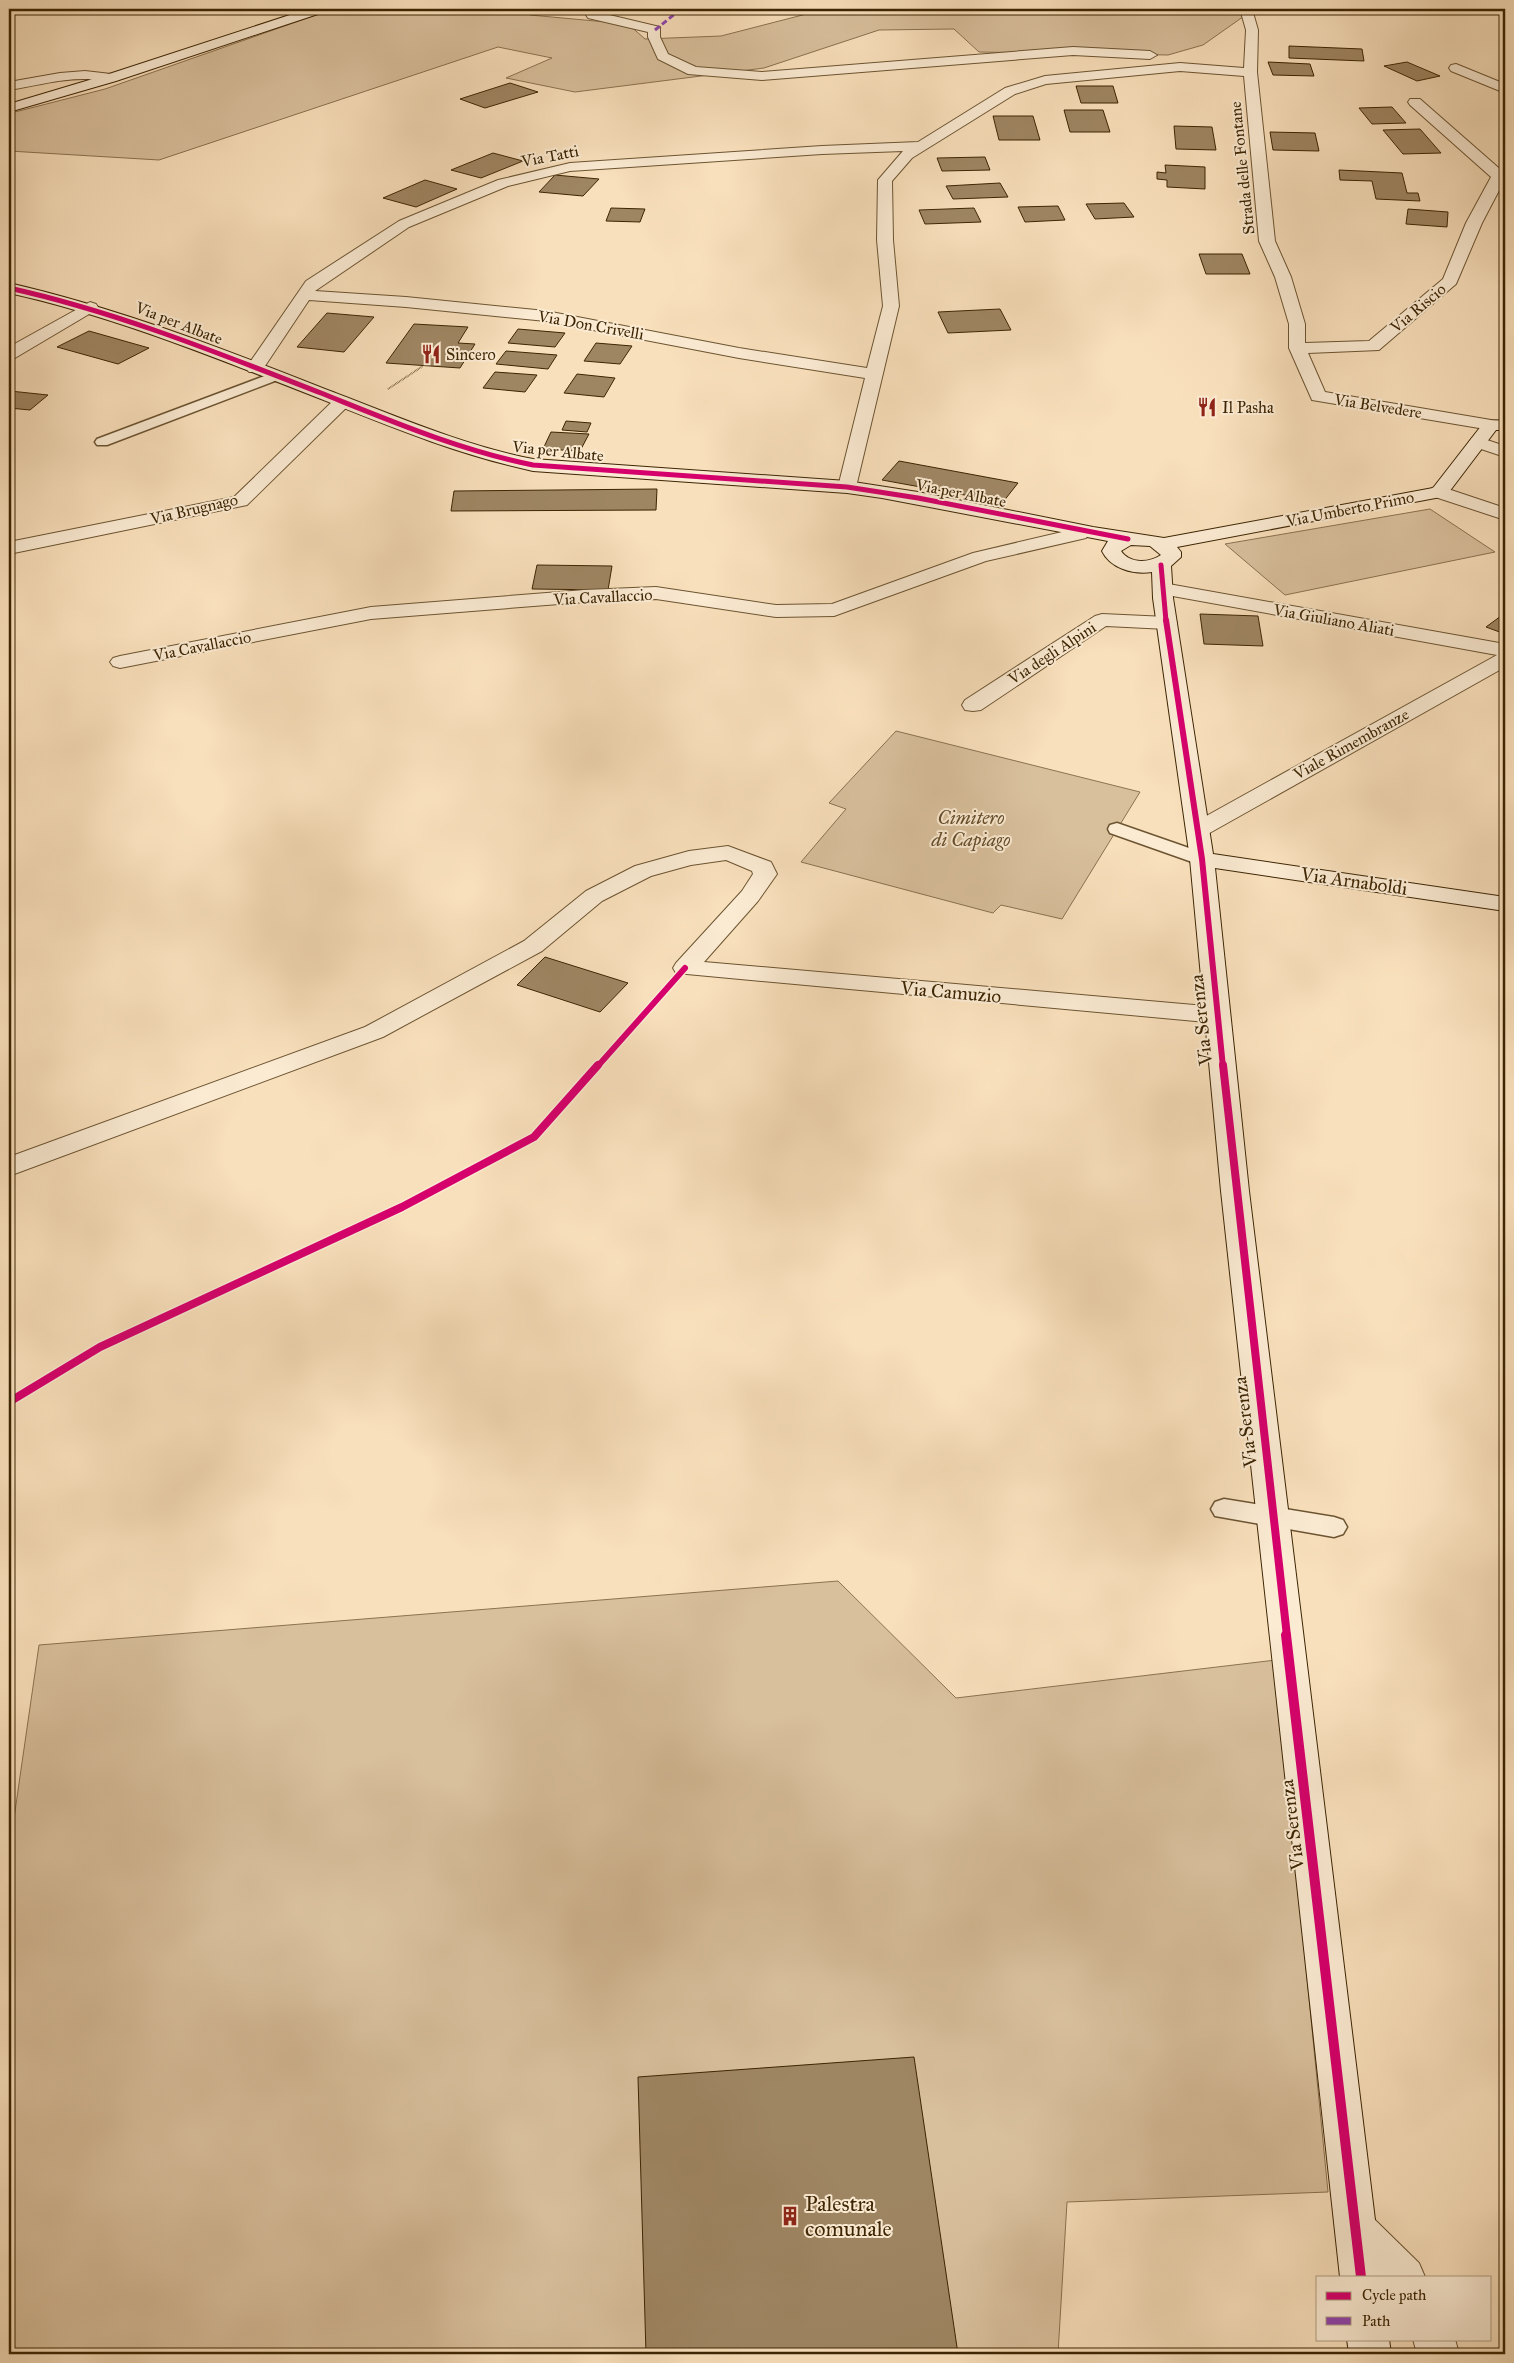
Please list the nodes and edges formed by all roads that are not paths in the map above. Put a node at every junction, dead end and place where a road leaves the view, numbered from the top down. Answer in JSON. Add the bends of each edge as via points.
{"nodes":[{"id":1,"x":320,"y":9,"type":"edge"},
{"id":2,"x":598,"y":9,"type":"edge"},
{"id":3,"x":1246,"y":9,"type":"edge"},
{"id":4,"x":1207,"y":68,"type":"junction"},
{"id":5,"x":1456,"y":68,"type":"dead end"},
{"id":6,"x":1250,"y":72,"type":"junction"},
{"id":7,"x":111,"y":78,"type":"junction"},
{"id":8,"x":9,"y":86,"type":"edge"},
{"id":9,"x":1505,"y":89,"type":"edge"},
{"id":10,"x":1415,"y":102,"type":"dead end"},
{"id":11,"x":9,"y":108,"type":"edge"},
{"id":12,"x":921,"y":146,"type":"junction"},
{"id":13,"x":1502,"y":175,"type":"edge"},
{"id":14,"x":9,"y":288,"type":"edge"},
{"id":15,"x":305,"y":295,"type":"junction"},
{"id":16,"x":90,"y":307,"type":"junction"},
{"id":17,"x":1297,"y":348,"type":"junction"},
{"id":18,"x":9,"y":354,"type":"edge"},
{"id":19,"x":255,"y":368,"type":"junction"},
{"id":20,"x":874,"y":374,"type":"junction"},
{"id":21,"x":275,"y":376,"type":"junction"},
{"id":22,"x":342,"y":402,"type":"junction"},
{"id":23,"x":1498,"y":425,"type":"edge"},
{"id":24,"x":102,"y":442,"type":"dead end"},
{"id":25,"x":1478,"y":442,"type":"junction"},
{"id":26,"x":1505,"y":452,"type":"edge"},
{"id":27,"x":847,"y":488,"type":"junction"},
{"id":28,"x":1439,"y":492,"type":"junction"},
{"id":29,"x":1505,"y":514,"type":"edge"},
{"id":30,"x":1074,"y":532,"type":"junction"},
{"id":31,"x":1128,"y":539,"type":"junction"},
{"id":32,"x":1163,"y":544,"type":"junction"},
{"id":33,"x":9,"y":548,"type":"edge"},
{"id":34,"x":1110,"y":549,"type":"junction"},
{"id":35,"x":1161,"y":565,"type":"junction"},
{"id":36,"x":1132,"y":566,"type":"junction"},
{"id":37,"x":1164,"y":603,"type":"junction"},
{"id":38,"x":1505,"y":650,"type":"edge"},
{"id":39,"x":1505,"y":659,"type":"edge"},
{"id":40,"x":120,"y":662,"type":"dead end"},
{"id":41,"x":973,"y":705,"type":"dead end"},
{"id":42,"x":1117,"y":829,"type":"dead end"},
{"id":43,"x":1200,"y":845,"type":"junction"},
{"id":44,"x":1505,"y":904,"type":"edge"},
{"id":45,"x":1217,"y":1015,"type":"junction"},
{"id":46,"x":9,"y":1167,"type":"edge"},
{"id":47,"x":1224,"y":1510,"type":"dead end"},
{"id":48,"x":1273,"y":1516,"type":"junction"},
{"id":49,"x":1334,"y":1527,"type":"dead end"},
{"id":50,"x":1356,"y":2229,"type":"junction"},
{"id":51,"x":1361,"y":2276,"type":"edge"},
{"id":52,"x":1403,"y":2276,"type":"edge"},
{"id":53,"x":1368,"y":2340,"type":"edge"},
{"id":54,"x":1434,"y":2340,"type":"edge"},
{"id":55,"x":1370,"y":2354,"type":"edge"},
{"id":56,"x":1438,"y":2354,"type":"edge"}],
"edges":[{"from":1,"to":7,"type":"street"},
{"from":2,"to":4,"type":"street","via":[[592,15],[655,30],[654,37],[663,56],[693,71],[762,76],[1073,51],[1184,59]]},
{"from":3,"to":6,"type":"street","name":"Strada delle Fontane","via":[[1252,30]]},
{"from":4,"to":6,"type":"street"},
{"from":4,"to":12,"type":"street","via":[[1162,68],[1045,80],[1010,91]]},
{"from":5,"to":9,"type":"street"},
{"from":6,"to":17,"type":"street","name":"Strada delle Fontane","via":[[1267,241],[1283,277],[1297,324]]},
{"from":7,"to":8,"type":"street","via":[[72,74]]},
{"from":7,"to":11,"type":"street"},
{"from":10,"to":13,"type":"street"},
{"from":12,"to":15,"type":"street","name":"Via Tatti","via":[[570,167],[503,183],[404,224],[312,284]]},
{"from":12,"to":20,"type":"street","via":[[906,155],[885,180],[885,240],[891,306]]},
{"from":13,"to":17,"type":"street","name":"Via Riscio","via":[[1474,223],[1450,281],[1443,287],[1372,346]]},
{"from":14,"to":16,"type":"street","name":"Via per Albate"},
{"from":15,"to":19,"type":"street","name":"Via Tatti"},
{"from":15,"to":20,"type":"street","name":"Via Don Crivelli","via":[[546,316],[739,353]]},
{"from":16,"to":18,"type":"street"},
{"from":16,"to":19,"type":"street","name":"Via per Albate"},
{"from":17,"to":23,"type":"street","name":"Via Belvedere","via":[[1318,396]]},
{"from":19,"to":21,"type":"street","name":"Via per Albate"},
{"from":20,"to":27,"type":"street"},
{"from":21,"to":22,"type":"street","name":"Via per Albate"},
{"from":21,"to":24,"type":"lane"},
{"from":22,"to":27,"type":"street","name":"Via per Albate","via":[[468,450],[533,465]]},
{"from":22,"to":33,"type":"street","name":"Via Brugnago","via":[[240,501]]},
{"from":23,"to":25,"type":"street","name":"Via Umberto Primo"},
{"from":25,"to":26,"type":"street"},
{"from":25,"to":28,"type":"street","name":"Via Umberto Primo"},
{"from":27,"to":30,"type":"street","name":"Via per Albate","via":[[892,493]]},
{"from":28,"to":29,"type":"street"},
{"from":28,"to":32,"type":"street","name":"Via Umberto Primo"},
{"from":30,"to":31,"type":"street","name":"Via per Albate"},
{"from":30,"to":34,"type":"street","name":"Via per Albate"},
{"from":30,"to":40,"type":"street","name":"Via Cavallaccio","via":[[980,558],[834,610],[776,611],[656,593],[585,596],[371,613]]},
{"from":31,"to":32,"type":"street","name":"Via per Albate","via":[[1148,539]]},
{"from":31,"to":34,"type":"street"},
{"from":32,"to":35,"type":"street","via":[[1172,557]]},
{"from":34,"to":36,"type":"street","name":"Via per Albate","via":[[1114,559]]},
{"from":35,"to":36,"type":"street"},
{"from":35,"to":37,"type":"street","name":"Via Serenza"},
{"from":36,"to":37,"type":"street"},
{"from":37,"to":38,"type":"street","name":"Via Giuliano Aliati"},
{"from":37,"to":41,"type":"street","name":"Via degli Alpini","via":[[1102,620]]},
{"from":37,"to":43,"type":"street","name":"Via Serenza"},
{"from":39,"to":43,"type":"street","name":"Viale Rimembranze"},
{"from":42,"to":43,"type":"lane"},
{"from":43,"to":44,"type":"street","name":"Via Arnaboldi"},
{"from":43,"to":45,"type":"street","name":"Via Serenza"},
{"from":45,"to":46,"type":"street","name":"Via Camuzio","via":[[684,968],[750,896],[765,874],[763,867],[728,853],[689,858],[643,871],[594,896],[533,946],[374,1032]]},
{"from":45,"to":48,"type":"street","name":"Via Serenza"},
{"from":47,"to":48,"type":"lane"},
{"from":48,"to":49,"type":"lane"},
{"from":48,"to":50,"type":"street","name":"Via Serenza"},
{"from":50,"to":51,"type":"street","name":"Via Serenza"},
{"from":50,"to":52,"type":"street"},
{"from":53,"to":55,"type":"street"},
{"from":54,"to":56,"type":"street"}]}
